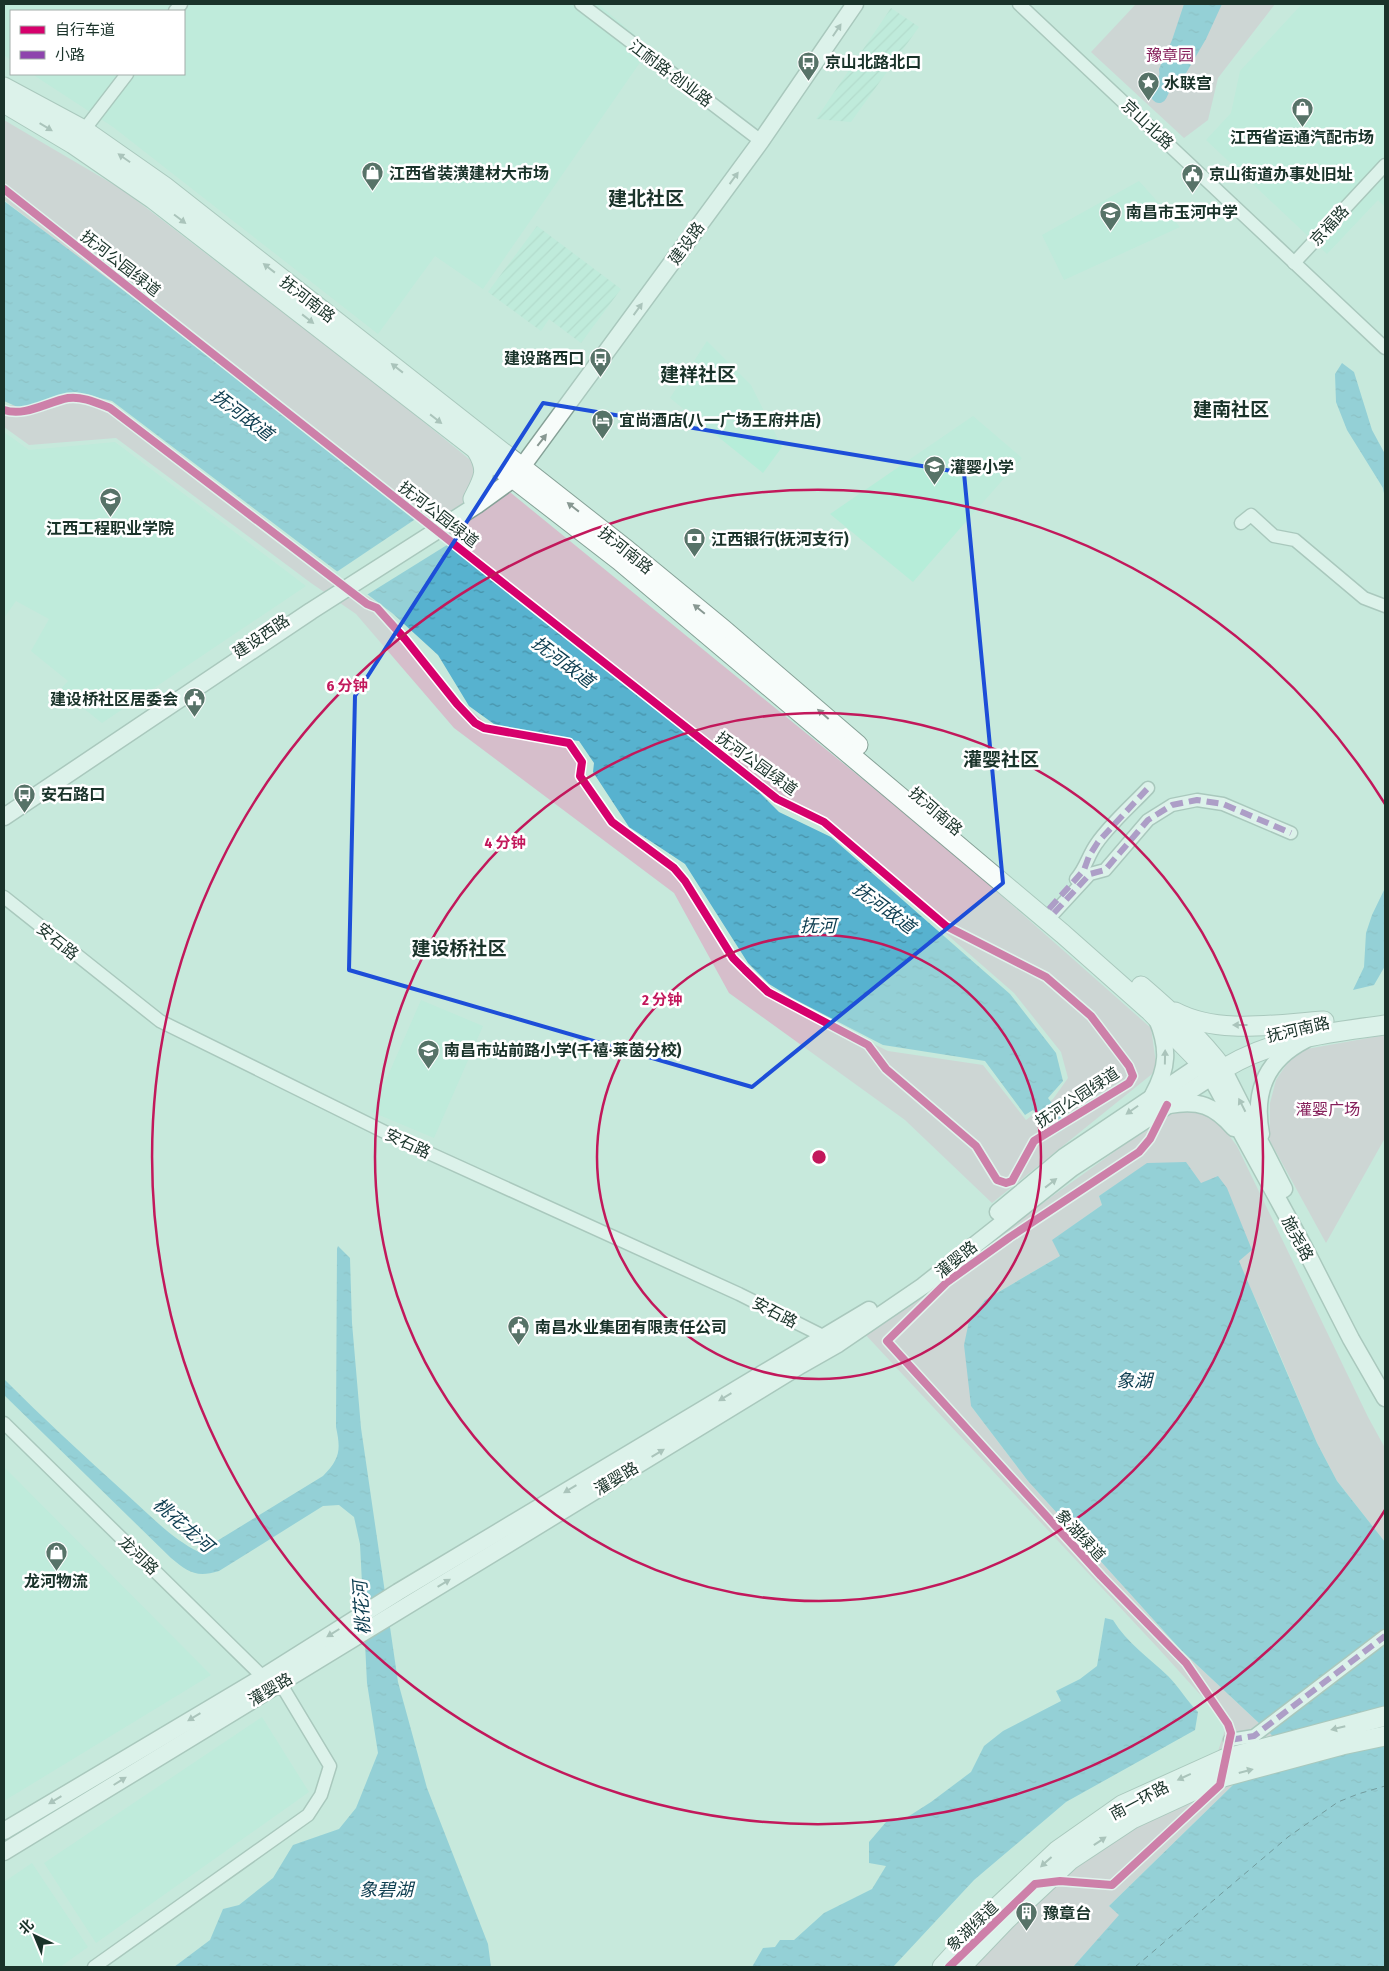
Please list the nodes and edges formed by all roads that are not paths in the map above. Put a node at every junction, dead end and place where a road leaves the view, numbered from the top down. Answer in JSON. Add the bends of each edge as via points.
{"nodes":[{"id":1,"x":580,"y":4,"type":"edge"},
{"id":2,"x":855,"y":4,"type":"edge"},
{"id":3,"x":1019,"y":4,"type":"edge"},
{"id":4,"x":126,"y":75,"type":"edge"},
{"id":5,"x":4,"y":87,"type":"edge"},
{"id":6,"x":4,"y":103,"type":"edge"},
{"id":7,"x":84,"y":130,"type":"junction"},
{"id":8,"x":761,"y":141,"type":"junction"},
{"id":9,"x":1385,"y":165,"type":"edge"},
{"id":10,"x":1294,"y":262,"type":"junction"},
{"id":11,"x":1385,"y":348,"type":"edge"},
{"id":12,"x":477,"y":451,"type":"junction"},
{"id":13,"x":515,"y":471,"type":"junction"},
{"id":14,"x":475,"y":502,"type":"junction"},
{"id":15,"x":1241,"y":523,"type":"dead end"},
{"id":16,"x":1385,"y":606,"type":"edge"},
{"id":17,"x":309,"y":608,"type":"junction"},
{"id":18,"x":1148,"y":788,"type":"dead end"},
{"id":19,"x":4,"y":808,"type":"edge"},
{"id":20,"x":4,"y":817,"type":"edge"},
{"id":21,"x":1291,"y":833,"type":"dead end"},
{"id":22,"x":4,"y":897,"type":"edge"},
{"id":23,"x":1051,"y":911,"type":"junction"},
{"id":24,"x":1385,"y":1012,"type":"edge"},
{"id":25,"x":1162,"y":1013,"type":"junction"},
{"id":26,"x":1385,"y":1025,"type":"edge"},
{"id":27,"x":1320,"y":1028,"type":"junction"},
{"id":28,"x":1212,"y":1067,"type":"junction"},
{"id":29,"x":1153,"y":1095,"type":"junction"},
{"id":30,"x":1167,"y":1105,"type":"junction"},
{"id":31,"x":1258,"y":1149,"type":"junction"},
{"id":32,"x":832,"y":1341,"type":"junction"},
{"id":33,"x":1385,"y":1381,"type":"edge"},
{"id":34,"x":1385,"y":1398,"type":"edge"},
{"id":35,"x":4,"y":1423,"type":"edge"},
{"id":36,"x":1385,"y":1636,"type":"edge"},
{"id":37,"x":269,"y":1681,"type":"junction"},
{"id":38,"x":1385,"y":1716,"type":"edge"},
{"id":39,"x":1385,"y":1736,"type":"edge"},
{"id":40,"x":1230,"y":1740,"type":"dead end"},
{"id":41,"x":4,"y":1831,"type":"edge"},
{"id":42,"x":4,"y":1852,"type":"edge"},
{"id":43,"x":94,"y":1967,"type":"edge"},
{"id":44,"x":942,"y":1967,"type":"edge"},
{"id":45,"x":961,"y":1967,"type":"edge"}],
"edges":[{"from":1,"to":8,"type":"street","name":"江耐路·创业路"},
{"from":8,"to":2,"type":"main road","name":"建设路","one_way":true},
{"from":3,"to":10,"type":"street","name":"京山北路"},
{"from":4,"to":7,"type":"street"},
{"from":5,"to":7,"type":"highway","name":"抚河南路"},
{"from":6,"to":12,"type":"highway","name":"抚河南路","one_way":true,"via":[[73,144],[153,199]]},
{"from":13,"to":7,"type":"highway","name":"抚河南路","one_way":true,"via":[[164,186]]},
{"from":13,"to":8,"type":"main road","name":"建设路","one_way":true},
{"from":9,"to":10,"type":"street","name":"京福路"},
{"from":10,"to":11,"type":"street","name":"京山北路"},
{"from":12,"to":13,"type":"highway","name":"抚河南路"},
{"from":12,"to":14,"type":"highway","via":[[484,463],[484,476]]},
{"from":13,"to":14,"type":"main road","name":"建设西路"},
{"from":23,"to":13,"type":"highway","name":"抚河南路","one_way":true,"via":[[723,629]]},
{"from":13,"to":25,"type":"highway","name":"抚河南路","via":[[1063,934]]},
{"from":14,"to":17,"type":"main road","name":"建设西路"},
{"from":15,"to":16,"type":"street","via":[[1251,515],[1274,536],[1295,540],[1364,598]]},
{"from":17,"to":19,"type":"main road","name":"建设西路"},
{"from":17,"to":20,"type":"main road","name":"建设西路"},
{"from":18,"to":23,"type":"street","via":[[1098,842],[1084,870]]},
{"from":21,"to":23,"type":"street","via":[[1223,804],[1197,800],[1172,806],[1148,820],[1105,870],[1090,874]]},
{"from":22,"to":32,"type":"street","name":"安石路","via":[[160,1021],[409,1144],[730,1290]]},
{"from":23,"to":25,"type":"highway","name":"抚河南路"},
{"from":24,"to":27,"type":"highway","name":"抚河南路"},
{"from":27,"to":25,"type":"highway","one_way":true,"via":[[1202,1023]]},
{"from":25,"to":28,"type":"highway","name":"抚河南路"},
{"from":29,"to":25,"type":"main road","one_way":true,"via":[[1164,1070]]},
{"from":26,"to":27,"type":"highway","name":"抚河南路"},
{"from":27,"to":28,"type":"highway","name":"抚河南路","via":[[1271,1033]]},
{"from":27,"to":31,"type":"main road","via":[[1270,1068],[1262,1084],[1258,1105]]},
{"from":28,"to":29,"type":"main road","name":"灌婴路"},
{"from":28,"to":30,"type":"main road","name":"灌婴路"},
{"from":28,"to":31,"type":"main road","name":"施尧路"},
{"from":29,"to":32,"type":"main road","name":"灌婴路","one_way":true,"via":[[1064,1157],[918,1279]]},
{"from":30,"to":31,"type":"main road","via":[[1186,1102],[1207,1106]]},
{"from":32,"to":30,"type":"main road","name":"灌婴路","one_way":true,"via":[[922,1286],[1056,1179]]},
{"from":31,"to":33,"type":"main road","name":"施尧路"},
{"from":31,"to":34,"type":"main road","name":"施尧路","via":[[1351,1339]]},
{"from":37,"to":32,"type":"main road","name":"灌婴路","one_way":true,"via":[[372,1627]]},
{"from":32,"to":37,"type":"main road","name":"灌婴路","one_way":true,"via":[[398,1592]]},
{"from":35,"to":37,"type":"street","name":"龙河路"},
{"from":36,"to":40,"type":"street","via":[[1254,1736]]},
{"from":37,"to":41,"type":"main road","name":"灌婴路","one_way":true},
{"from":42,"to":37,"type":"main road","name":"灌婴路","one_way":true},
{"from":37,"to":43,"type":"street","name":"龙河路","via":[[285,1691],[330,1766],[321,1795],[308,1815]]},
{"from":38,"to":44,"type":"highway","name":"南一环路","one_way":true,"via":[[1224,1759],[1122,1805],[1051,1857],[994,1909]]},
{"from":45,"to":39,"type":"highway","name":"南一环路","one_way":true,"via":[[1070,1860],[1132,1819],[1222,1777]]}]}
